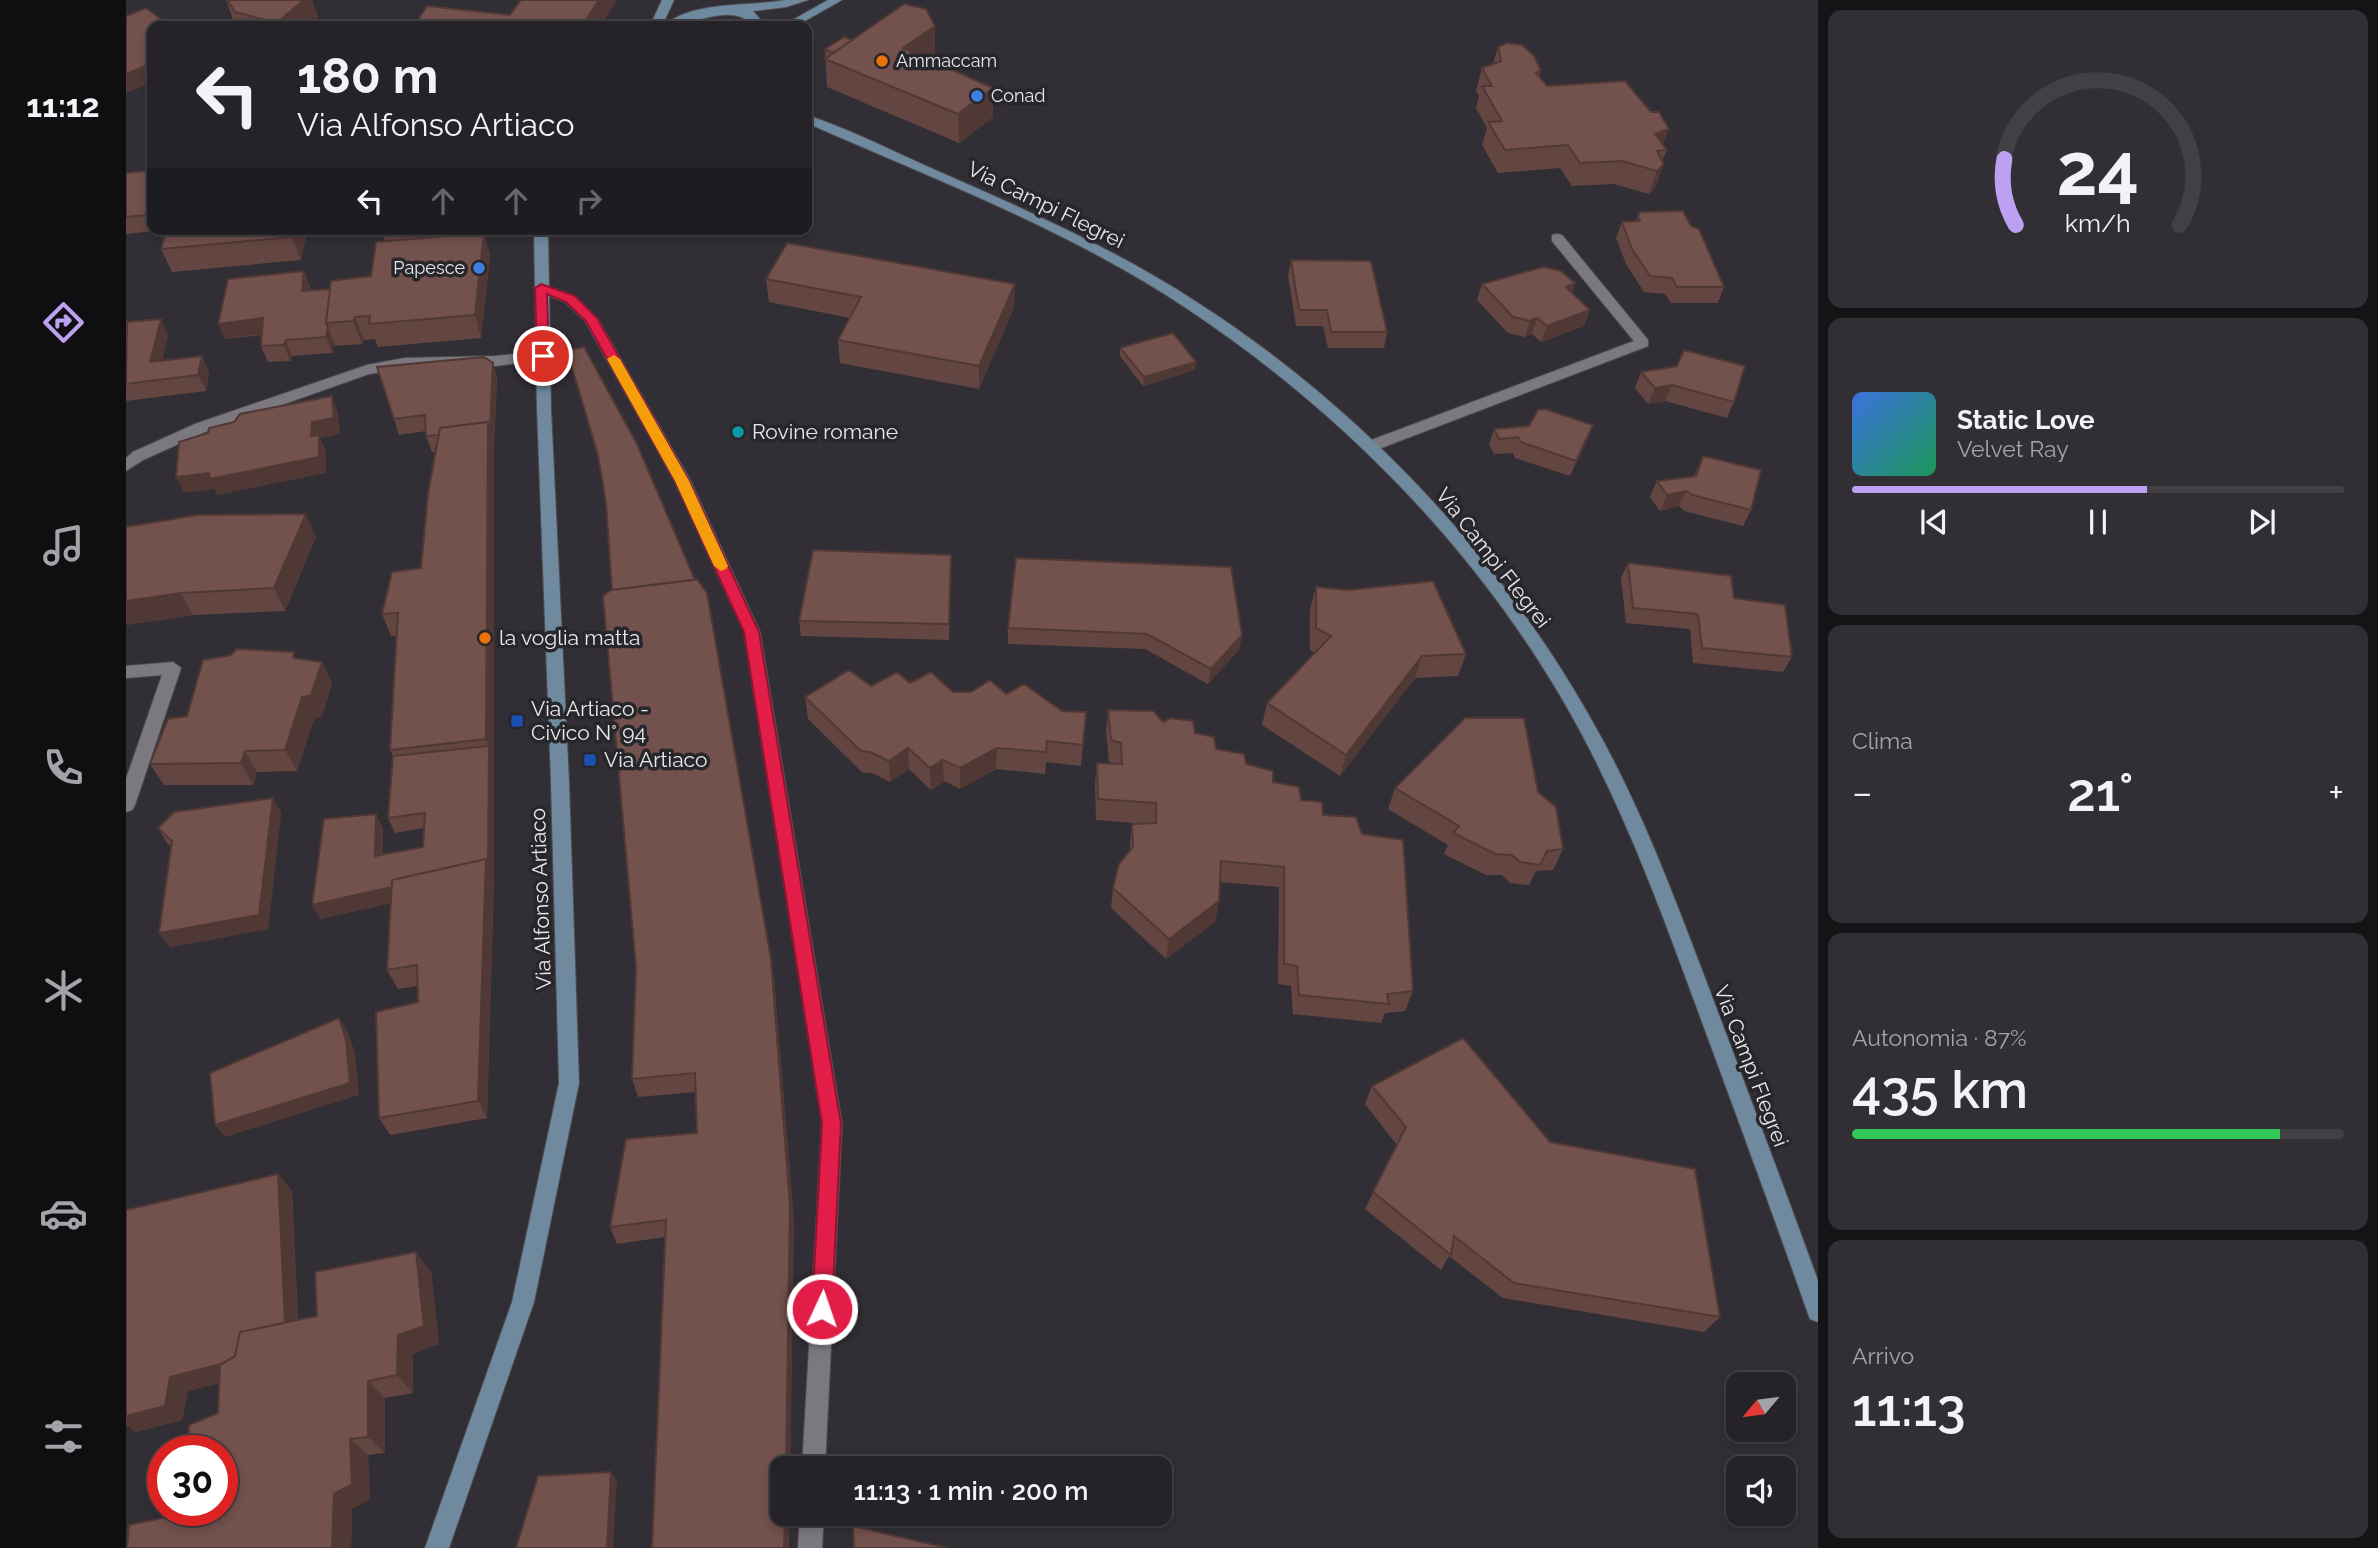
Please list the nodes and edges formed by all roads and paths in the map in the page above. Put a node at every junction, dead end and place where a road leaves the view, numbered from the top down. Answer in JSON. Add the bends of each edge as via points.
{"nodes":[{"id":1,"x":668,"y":0,"type":"edge"},
{"id":2,"x":717,"y":0,"type":"edge"},
{"id":3,"x":802,"y":0,"type":"edge"},
{"id":4,"x":836,"y":0,"type":"edge"},
{"id":5,"x":736,"y":6,"type":"junction"},
{"id":6,"x":658,"y":21,"type":"edge"},
{"id":7,"x":680,"y":21,"type":"edge"},
{"id":8,"x":756,"y":21,"type":"edge"},
{"id":9,"x":797,"y":21,"type":"edge"},
{"id":10,"x":812,"y":121,"type":"edge"},
{"id":11,"x":541,"y":235,"type":"edge"},
{"id":12,"x":1557,"y":239,"type":"dead end"},
{"id":13,"x":541,"y":288,"type":"junction"},
{"id":14,"x":543,"y":356,"type":"junction"},
{"id":15,"x":1371,"y":446,"type":"junction"},
{"id":16,"x":126,"y":466,"type":"edge"},
{"id":17,"x":126,"y":671,"type":"edge"},
{"id":18,"x":126,"y":806,"type":"edge"},
{"id":19,"x":1818,"y":1311,"type":"edge"},
{"id":20,"x":815,"y":1456,"type":"edge"},
{"id":21,"x":811,"y":1526,"type":"edge"},
{"id":22,"x":438,"y":1548,"type":"edge"},
{"id":23,"x":810,"y":1548,"type":"edge"}],
"edges":[{"from":1,"to":6,"type":"main road"},
{"from":2,"to":5,"type":"main road"},
{"from":3,"to":5,"type":"main road"},
{"from":4,"to":9,"type":"main road"},
{"from":5,"to":7,"type":"main road","via":[[699,12]]},
{"from":5,"to":8,"type":"main road"},
{"from":10,"to":15,"type":"main road","name":"Via Campi Flegrei","via":[[1032,218],[1178,297],[1244,340]]},
{"from":11,"to":13,"type":"main road","name":"Via Alfonso Artiaco"},
{"from":12,"to":15,"type":"street","via":[[1643,343]]},
{"from":13,"to":14,"type":"main road","name":"Via Alfonso Artiaco"},
{"from":13,"to":20,"type":"street","via":[[570,299],[591,318],[682,481],[752,632],[832,1124]]},
{"from":14,"to":16,"type":"street","via":[[405,363],[367,370],[200,428]]},
{"from":14,"to":22,"type":"main road","name":"Via Alfonso Artiaco","via":[[569,1083],[523,1302]]},
{"from":15,"to":19,"type":"main road","name":"Via Campi Flegrei","via":[[1493,585],[1598,748],[1662,888]]},
{"from":17,"to":18,"type":"street","via":[[173,668]]},
{"from":21,"to":23,"type":"street"}]}
